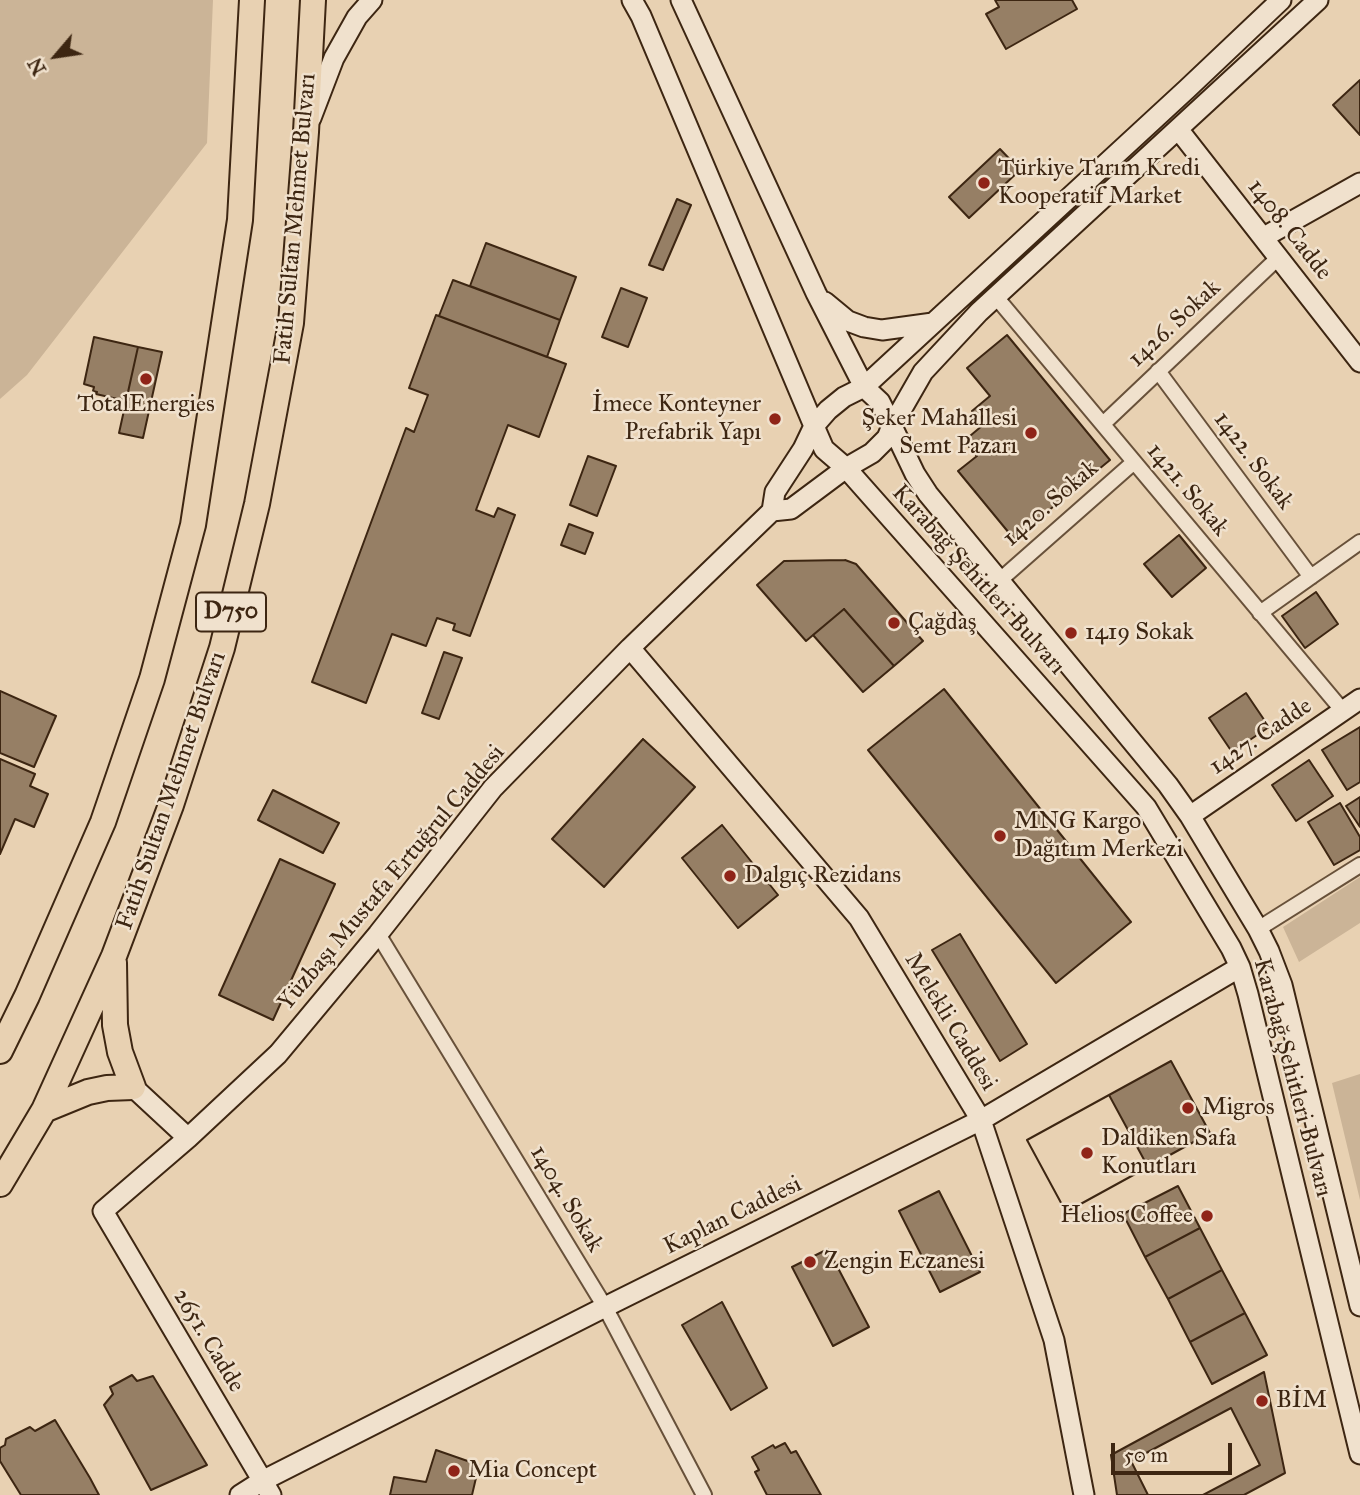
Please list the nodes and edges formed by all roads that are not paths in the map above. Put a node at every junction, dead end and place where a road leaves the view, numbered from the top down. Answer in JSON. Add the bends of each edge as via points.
{"nodes":[{"id":1,"x":252,"y":0,"type":"edge"},
{"id":2,"x":313,"y":0,"type":"edge"},
{"id":3,"x":372,"y":0,"type":"edge"},
{"id":4,"x":632,"y":0,"type":"edge"},
{"id":5,"x":681,"y":0,"type":"edge"},
{"id":6,"x":1281,"y":0,"type":"edge"},
{"id":7,"x":1318,"y":0,"type":"edge"},
{"id":8,"x":1178,"y":129,"type":"junction"},
{"id":9,"x":306,"y":132,"type":"junction"},
{"id":10,"x":1360,"y":183,"type":"edge"},
{"id":11,"x":1264,"y":237,"type":"junction"},
{"id":12,"x":1279,"y":257,"type":"junction"},
{"id":13,"x":816,"y":293,"type":"junction"},
{"id":14,"x":996,"y":297,"type":"junction"},
{"id":15,"x":934,"y":322,"type":"junction"},
{"id":16,"x":1358,"y":356,"type":"edge"},
{"id":17,"x":1158,"y":371,"type":"junction"},
{"id":18,"x":864,"y":387,"type":"junction"},
{"id":19,"x":1102,"y":424,"type":"junction"},
{"id":20,"x":814,"y":426,"type":"junction"},
{"id":21,"x":892,"y":426,"type":"junction"},
{"id":22,"x":1134,"y":462,"type":"junction"},
{"id":23,"x":846,"y":468,"type":"junction"},
{"id":24,"x":772,"y":511,"type":"junction"},
{"id":25,"x":1360,"y":542,"type":"edge"},
{"id":26,"x":1311,"y":577,"type":"junction"},
{"id":27,"x":999,"y":580,"type":"junction"},
{"id":28,"x":1260,"y":614,"type":"junction"},
{"id":29,"x":630,"y":648,"type":"junction"},
{"id":30,"x":1360,"y":699,"type":"edge"},
{"id":31,"x":1343,"y":711,"type":"junction"},
{"id":32,"x":1189,"y":816,"type":"junction"},
{"id":33,"x":1360,"y":865,"type":"edge"},
{"id":34,"x":1258,"y":929,"type":"junction"},
{"id":35,"x":378,"y":934,"type":"junction"},
{"id":36,"x":114,"y":956,"type":"junction"},
{"id":37,"x":1240,"y":967,"type":"junction"},
{"id":38,"x":3,"y":1041,"type":"edge"},
{"id":39,"x":133,"y":1087,"type":"junction"},
{"id":40,"x":44,"y":1110,"type":"junction"},
{"id":41,"x":981,"y":1121,"type":"junction"},
{"id":42,"x":188,"y":1138,"type":"junction"},
{"id":43,"x":0,"y":1184,"type":"edge"},
{"id":44,"x":103,"y":1212,"type":"joint"},
{"id":45,"x":1360,"y":1306,"type":"edge"},
{"id":46,"x":605,"y":1307,"type":"junction"},
{"id":47,"x":1360,"y":1454,"type":"edge"},
{"id":48,"x":267,"y":1488,"type":"edge"},
{"id":49,"x":240,"y":1495,"type":"edge"},
{"id":50,"x":704,"y":1495,"type":"edge"},
{"id":51,"x":1084,"y":1495,"type":"edge"}],
"edges":[{"from":1,"to":38,"type":"highway","number":"D750","via":[[240,220],[193,525],[152,679],[103,822]]},
{"from":2,"to":9,"type":"highway","name":"Fatih Sultan Mehmet Bulvarı","number":"D750"},
{"from":3,"to":9,"type":"main road","via":[[334,58]]},
{"from":4,"to":20,"type":"main road","name":"Karabağ Şehitleri Bulvarı"},
{"from":5,"to":13,"type":"main road","name":"Karabağ Şehitleri Bulvarı"},
{"from":6,"to":15,"type":"main road"},
{"from":7,"to":8,"type":"main road"},
{"from":8,"to":11,"type":"main road","name":"1408. Cadde"},
{"from":8,"to":14,"type":"main road"},
{"from":9,"to":36,"type":"highway","name":"Fatih Sultan Mehmet Bulvarı","number":"D750","via":[[291,323],[257,504],[222,648],[171,805]]},
{"from":10,"to":11,"type":"main road"},
{"from":11,"to":12,"type":"main road","name":"1408. Cadde"},
{"from":12,"to":16,"type":"main road","name":"1408. Cadde"},
{"from":12,"to":17,"type":"street","name":"1426. Sokak"},
{"from":13,"to":15,"type":"main road","via":[[848,321],[864,327],[882,330]]},
{"from":13,"to":18,"type":"main road","name":"Karabağ Şehitleri Bulvarı"},
{"from":14,"to":19,"type":"street","name":"1421. Sokak"},
{"from":14,"to":21,"type":"main road","via":[[923,372]]},
{"from":15,"to":18,"type":"main road"},
{"from":17,"to":19,"type":"street","name":"1426. Sokak"},
{"from":17,"to":26,"type":"street","name":"1422. Sokak"},
{"from":18,"to":20,"type":"main road","via":[[844,397]]},
{"from":18,"to":21,"type":"main road","name":"Karabağ Şehitleri Bulvarı","via":[[880,402]]},
{"from":19,"to":22,"type":"street","name":"1421. Sokak"},
{"from":20,"to":23,"type":"main road","name":"Karabağ Şehitleri Bulvarı","via":[[824,449]]},
{"from":20,"to":24,"type":"main road","name":"Yüzbaşı Mustafa Ertuğrul Caddesi","via":[[775,492]]},
{"from":21,"to":23,"type":"main road","via":[[880,446]]},
{"from":21,"to":27,"type":"main road","name":"Karabağ Şehitleri Bulvarı","via":[[921,484]]},
{"from":22,"to":27,"type":"street","name":"1420. Sokak"},
{"from":22,"to":28,"type":"street","name":"1421. Sokak"},
{"from":23,"to":24,"type":"main road","name":"Yüzbaşı Mustafa Ertuğrul Caddesi","via":[[791,509]]},
{"from":23,"to":37,"type":"main road","name":"Karabağ Şehitleri Bulvarı","via":[[1146,807]]},
{"from":24,"to":29,"type":"main road","name":"Yüzbaşı Mustafa Ertuğrul Caddesi"},
{"from":25,"to":26,"type":"street"},
{"from":26,"to":28,"type":"street"},
{"from":27,"to":32,"type":"main road","name":"Karabağ Şehitleri Bulvarı"},
{"from":28,"to":31,"type":"street","name":"1421. Sokak"},
{"from":29,"to":35,"type":"main road","name":"Yüzbaşı Mustafa Ertuğrul Caddesi","via":[[493,788]]},
{"from":29,"to":41,"type":"main road","name":"Melekli Caddesi","via":[[859,918]]},
{"from":30,"to":31,"type":"main road","name":"1427. Cadde"},
{"from":31,"to":32,"type":"main road","name":"1427. Cadde"},
{"from":32,"to":34,"type":"main road","name":"Karabağ Şehitleri Bulvarı"},
{"from":33,"to":34,"type":"street"},
{"from":34,"to":45,"type":"main road","name":"Karabağ Şehitleri Bulvarı","via":[[1282,985]]},
{"from":35,"to":42,"type":"main road","name":"Yüzbaşı Mustafa Ertuğrul Caddesi","via":[[278,1054]]},
{"from":35,"to":46,"type":"street","name":"1404. Sokak"},
{"from":36,"to":39,"type":"highway","via":[[115,1025]]},
{"from":36,"to":40,"type":"highway","name":"Fatih Sultan Mehmet Bulvarı","number":"D750"},
{"from":37,"to":41,"type":"main road","name":"Kaplan Caddesi"},
{"from":37,"to":47,"type":"main road","name":"Karabağ Şehitleri Bulvarı"},
{"from":39,"to":40,"type":"highway","via":[[88,1092]]},
{"from":39,"to":42,"type":"main road"},
{"from":40,"to":43,"type":"highway","name":"Fatih Sultan Mehmet Bulvarı","number":"D750"},
{"from":41,"to":46,"type":"main road","name":"Kaplan Caddesi"},
{"from":41,"to":51,"type":"main road","name":"Melekli Caddesi","via":[[1054,1340]]},
{"from":42,"to":44,"type":"main road","name":"Yüzbaşı Mustafa Ertuğrul Caddesi"},
{"from":44,"to":48,"type":"main road","name":"2651. Cadde"},
{"from":46,"to":48,"type":"main road","name":"Kaplan Caddesi"},
{"from":46,"to":50,"type":"street","name":"1404. Sokak"},
{"from":48,"to":49,"type":"main road","name":"Kaplan Caddesi"}]}
